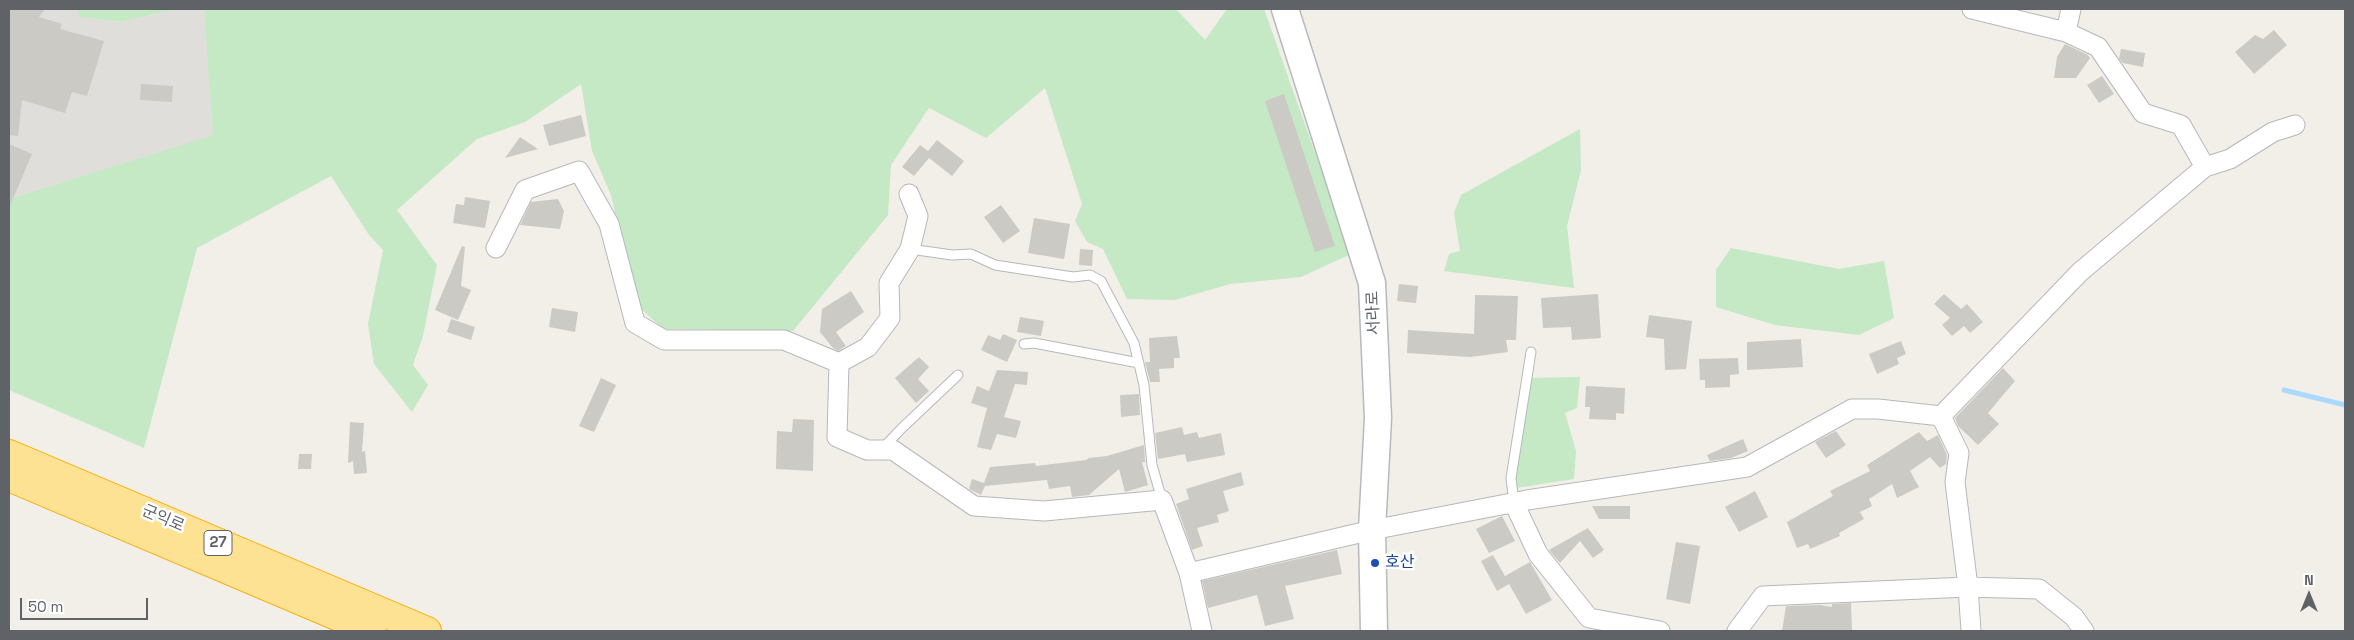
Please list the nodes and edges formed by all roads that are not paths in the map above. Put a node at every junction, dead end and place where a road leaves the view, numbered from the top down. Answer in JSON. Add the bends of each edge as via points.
{"nodes":[{"id":1,"x":1285,"y":9,"type":"edge"},
{"id":2,"x":1972,"y":9,"type":"edge"},
{"id":3,"x":2070,"y":9,"type":"edge"},
{"id":4,"x":2066,"y":32,"type":"junction"},
{"id":5,"x":2295,"y":125,"type":"dead end"},
{"id":6,"x":2205,"y":168,"type":"junction"},
{"id":7,"x":909,"y":194,"type":"dead end"},
{"id":8,"x":496,"y":248,"type":"dead end"},
{"id":9,"x":910,"y":249,"type":"junction"},
{"id":10,"x":1024,"y":344,"type":"dead end"},
{"id":11,"x":1531,"y":352,"type":"dead end"},
{"id":12,"x":839,"y":363,"type":"junction"},
{"id":13,"x":1139,"y":363,"type":"junction"},
{"id":14,"x":958,"y":375,"type":"dead end"},
{"id":15,"x":1941,"y":416,"type":"junction"},
{"id":16,"x":882,"y":450,"type":"junction"},
{"id":17,"x":9,"y":454,"type":"edge"},
{"id":18,"x":9,"y":477,"type":"edge"},
{"id":19,"x":1162,"y":500,"type":"junction"},
{"id":20,"x":1514,"y":503,"type":"junction"},
{"id":21,"x":1372,"y":530,"type":"junction"},
{"id":22,"x":1189,"y":573,"type":"junction"},
{"id":23,"x":1968,"y":587,"type":"junction"},
{"id":24,"x":372,"y":631,"type":"edge"},
{"id":25,"x":427,"y":631,"type":"edge"},
{"id":26,"x":1202,"y":631,"type":"edge"},
{"id":27,"x":1374,"y":631,"type":"edge"},
{"id":28,"x":1660,"y":631,"type":"edge"},
{"id":29,"x":1737,"y":631,"type":"edge"},
{"id":30,"x":1971,"y":631,"type":"edge"},
{"id":31,"x":2084,"y":631,"type":"edge"}],
"edges":[{"from":1,"to":21,"type":"street","name":"서라로","via":[[1372,282],[1378,418]]},
{"from":2,"to":4,"type":"street"},
{"from":3,"to":4,"type":"street"},
{"from":4,"to":6,"type":"street","via":[[2098,47],[2143,113],[2181,125]]},
{"from":5,"to":6,"type":"street","via":[[2273,132],[2230,159]]},
{"from":6,"to":15,"type":"street","via":[[2080,272]]},
{"from":7,"to":9,"type":"street","via":[[918,216]]},
{"from":8,"to":12,"type":"street","via":[[525,190],[579,171],[610,224],[635,323],[664,340],[784,340]]},
{"from":9,"to":12,"type":"street","via":[[889,283],[890,318],[868,347]]},
{"from":9,"to":13,"type":"lane","via":[[952,255],[971,254],[996,265],[1073,277],[1090,275],[1101,281],[1134,343]]},
{"from":10,"to":13,"type":"lane","via":[[1034,343]]},
{"from":11,"to":20,"type":"lane","via":[[1511,478]]},
{"from":12,"to":16,"type":"street","via":[[837,437],[867,450]]},
{"from":13,"to":19,"type":"lane","via":[[1152,466]]},
{"from":14,"to":16,"type":"lane"},
{"from":15,"to":20,"type":"street","via":[[1852,409],[1747,467]]},
{"from":15,"to":23,"type":"street","via":[[1959,453],[1955,482]]},
{"from":16,"to":19,"type":"street","via":[[893,450],[974,506],[1044,511]]},
{"from":17,"to":25,"type":"highway","name":"군익로","number":"27"},
{"from":18,"to":24,"type":"highway","name":"군익로"},
{"from":19,"to":22,"type":"street"},
{"from":20,"to":21,"type":"street"},
{"from":20,"to":28,"type":"street","via":[[1538,554],[1589,618]]},
{"from":21,"to":22,"type":"street"},
{"from":21,"to":27,"type":"street","name":"서라로"},
{"from":22,"to":26,"type":"street"},
{"from":23,"to":29,"type":"street","via":[[1763,596]]},
{"from":23,"to":30,"type":"street"},
{"from":23,"to":31,"type":"street","via":[[2039,589],[2074,617]]}]}
